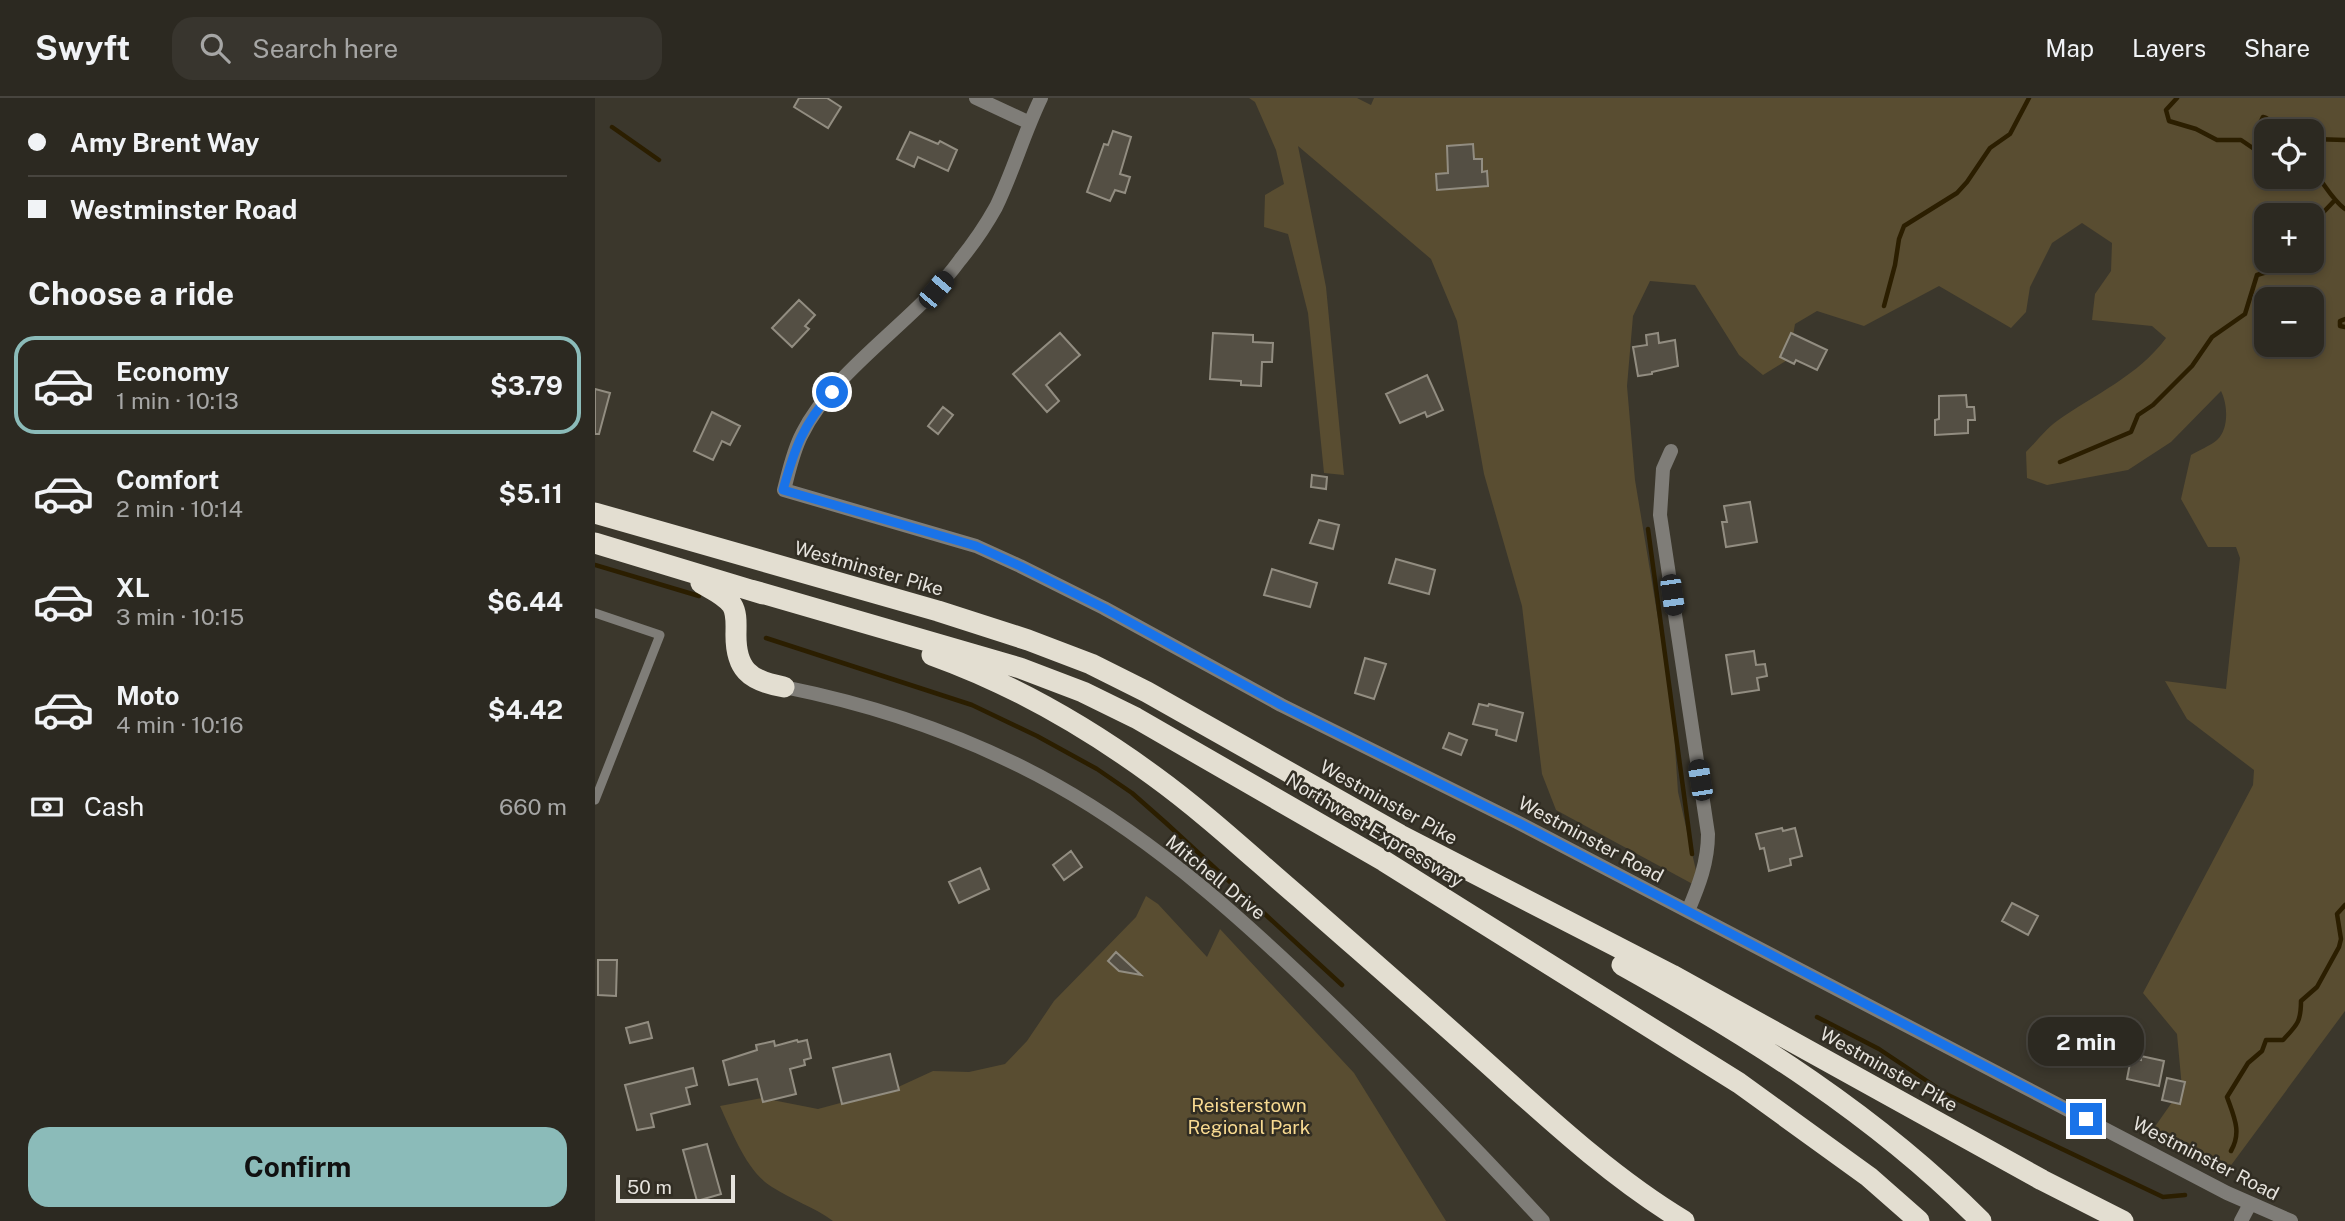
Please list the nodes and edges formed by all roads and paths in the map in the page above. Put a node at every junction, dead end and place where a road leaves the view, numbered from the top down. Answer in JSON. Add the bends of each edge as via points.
{"nodes":[{"id":1,"x":976,"y":98,"type":"edge"},
{"id":2,"x":1041,"y":98,"type":"edge"},
{"id":3,"x":1030,"y":122,"type":"junction"},
{"id":4,"x":1671,"y":451,"type":"dead end"},
{"id":5,"x":595,"y":513,"type":"edge"},
{"id":6,"x":595,"y":542,"type":"edge"},
{"id":7,"x":672,"y":565,"type":"junction"},
{"id":8,"x":751,"y":590,"type":"junction"},
{"id":9,"x":595,"y":613,"type":"edge"},
{"id":10,"x":783,"y":687,"type":"joint"},
{"id":11,"x":595,"y":800,"type":"edge"},
{"id":12,"x":1399,"y":835,"type":"junction"},
{"id":13,"x":1688,"y":911,"type":"junction"},
{"id":14,"x":2250,"y":1204,"type":"junction"},
{"id":15,"x":1543,"y":1221,"type":"edge"},
{"id":16,"x":1684,"y":1221,"type":"edge"},
{"id":17,"x":1919,"y":1221,"type":"edge"},
{"id":18,"x":1981,"y":1221,"type":"edge"},
{"id":19,"x":2123,"y":1221,"type":"edge"},
{"id":20,"x":2241,"y":1221,"type":"edge"},
{"id":21,"x":2291,"y":1221,"type":"edge"}],
"edges":[{"from":1,"to":3,"type":"street"},
{"from":2,"to":3,"type":"street"},
{"from":3,"to":13,"type":"street","name":"Westminster Road","via":[[996,206],[978,235],[936,290],[818,409],[794,452],[783,490],[976,546],[1020,566],[1281,705]]},
{"from":4,"to":13,"type":"street","via":[[1663,469],[1660,516],[1708,834],[1705,866]]},
{"from":5,"to":12,"type":"highway","name":"Westminster Pike","via":[[938,611],[1091,664]]},
{"from":6,"to":7,"type":"highway"},
{"from":7,"to":8,"type":"highway"},
{"from":7,"to":10,"type":"highway","via":[[732,605],[740,663],[754,679]]},
{"from":8,"to":16,"type":"highway","via":[[961,666],[1116,749],[1218,828],[1545,1115]]},
{"from":8,"to":17,"type":"highway","name":"Northwest Expressway","via":[[1020,668],[1136,718],[1384,861],[1739,1083],[1869,1177]]},
{"from":9,"to":11,"type":"lane","via":[[660,635]]},
{"from":10,"to":15,"type":"street","name":"Mitchell Drive","via":[[856,703],[958,737],[1058,786],[1185,872],[1316,990],[1455,1126]]},
{"from":12,"to":18,"type":"highway","name":"Northwest Expressway","via":[[1754,1042],[1886,1135]]},
{"from":12,"to":19,"type":"highway","name":"Westminster Pike","via":[[1672,975]]},
{"from":13,"to":14,"type":"street","name":"Westminster Road"},
{"from":14,"to":20,"type":"street"},
{"from":14,"to":21,"type":"street","name":"Westminster Road"}]}
